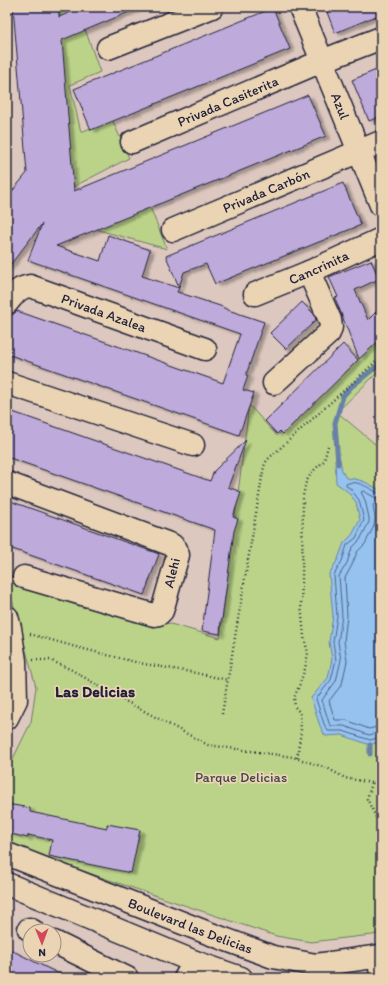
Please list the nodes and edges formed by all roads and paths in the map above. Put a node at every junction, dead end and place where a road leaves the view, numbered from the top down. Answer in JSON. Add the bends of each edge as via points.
{"nodes":[{"id":1,"x":212,"y":7,"type":"edge"},
{"id":2,"x":300,"y":7,"type":"edge"},
{"id":3,"x":381,"y":38,"type":"edge"},
{"id":4,"x":108,"y":48,"type":"dead end"},
{"id":5,"x":322,"y":61,"type":"junction"},
{"id":6,"x":132,"y":142,"type":"dead end"},
{"id":7,"x":381,"y":142,"type":"edge"},
{"id":8,"x":359,"y":150,"type":"junction"},
{"id":9,"x":381,"y":204,"type":"edge"},
{"id":10,"x":173,"y":230,"type":"dead end"},
{"id":11,"x":381,"y":239,"type":"edge"},
{"id":12,"x":309,"y":272,"type":"junction"},
{"id":13,"x":255,"y":294,"type":"dead end"},
{"id":14,"x":7,"y":303,"type":"edge"},
{"id":15,"x":205,"y":349,"type":"dead end"},
{"id":16,"x":381,"y":357,"type":"edge"},
{"id":17,"x":274,"y":382,"type":"dead end"},
{"id":18,"x":7,"y":383,"type":"edge"},
{"id":19,"x":193,"y":445,"type":"dead end"},
{"id":20,"x":328,"y":446,"type":"dead end"},
{"id":21,"x":7,"y":484,"type":"edge"},
{"id":22,"x":24,"y":577,"type":"dead end"},
{"id":23,"x":8,"y":624,"type":"edge"},
{"id":24,"x":15,"y":661,"type":"junction"},
{"id":25,"x":228,"y":680,"type":"junction"},
{"id":26,"x":222,"y":714,"type":"dead end"},
{"id":27,"x":7,"y":718,"type":"edge"},
{"id":28,"x":297,"y":758,"type":"junction"},
{"id":29,"x":381,"y":783,"type":"edge"},
{"id":30,"x":372,"y":784,"type":"junction"},
{"id":31,"x":381,"y":827,"type":"edge"},
{"id":32,"x":7,"y":854,"type":"edge"},
{"id":33,"x":381,"y":864,"type":"edge"},
{"id":34,"x":381,"y":873,"type":"edge"},
{"id":35,"x":7,"y":884,"type":"edge"},
{"id":36,"x":62,"y":946,"type":"edge"},
{"id":37,"x":380,"y":963,"type":"edge"},
{"id":38,"x":350,"y":969,"type":"edge"},
{"id":39,"x":190,"y":970,"type":"edge"},
{"id":40,"x":127,"y":978,"type":"edge"},
{"id":41,"x":241,"y":978,"type":"edge"}],
"edges":[{"from":1,"to":4,"type":"street"},
{"from":2,"to":5,"type":"street","name":"Azul"},
{"from":3,"to":5,"type":"street","name":"Privada Casiterita"},
{"from":5,"to":6,"type":"street","name":"Privada Casiterita"},
{"from":5,"to":8,"type":"street","name":"Azul"},
{"from":7,"to":8,"type":"street","name":"Privada Carbón"},
{"from":8,"to":9,"type":"street","name":"Azul"},
{"from":8,"to":10,"type":"street","name":"Privada Carbón"},
{"from":11,"to":12,"type":"street","name":"Cancrinita"},
{"from":12,"to":13,"type":"street","name":"Cancrinita"},
{"from":12,"to":17,"type":"street","via":[[331,327],[329,333]]},
{"from":14,"to":15,"type":"street","name":"Privada Azalea","via":[[18,290],[30,286]]},
{"from":16,"to":25,"type":"path","via":[[267,460],[264,466]]},
{"from":18,"to":19,"type":"street"},
{"from":20,"to":28,"type":"path","via":[[324,461],[306,482],[303,496],[301,604],[308,653],[294,698],[294,707],[300,713]]},
{"from":21,"to":22,"type":"street","name":"Alehi","via":[[172,545],[178,555],[162,611],[154,615]]},
{"from":23,"to":24,"type":"street"},
{"from":23,"to":25,"type":"path","via":[[76,647],[139,663]]},
{"from":24,"to":27,"type":"street","via":[[16,700]]},
{"from":24,"to":28,"type":"path","via":[[50,660],[208,746]]},
{"from":25,"to":26,"type":"path"},
{"from":28,"to":30,"type":"path","via":[[327,768],[345,778]]},
{"from":29,"to":30,"type":"path"},
{"from":30,"to":31,"type":"path","via":[[367,799]]},
{"from":32,"to":38,"type":"street","name":"Boulevard las Delicias","via":[[273,957]]},
{"from":33,"to":34,"type":"path"},
{"from":35,"to":39,"type":"street"},
{"from":36,"to":40,"type":"street"},
{"from":37,"to":38,"type":"street","name":"Boulevard las Delicias"},
{"from":39,"to":41,"type":"street"}]}
